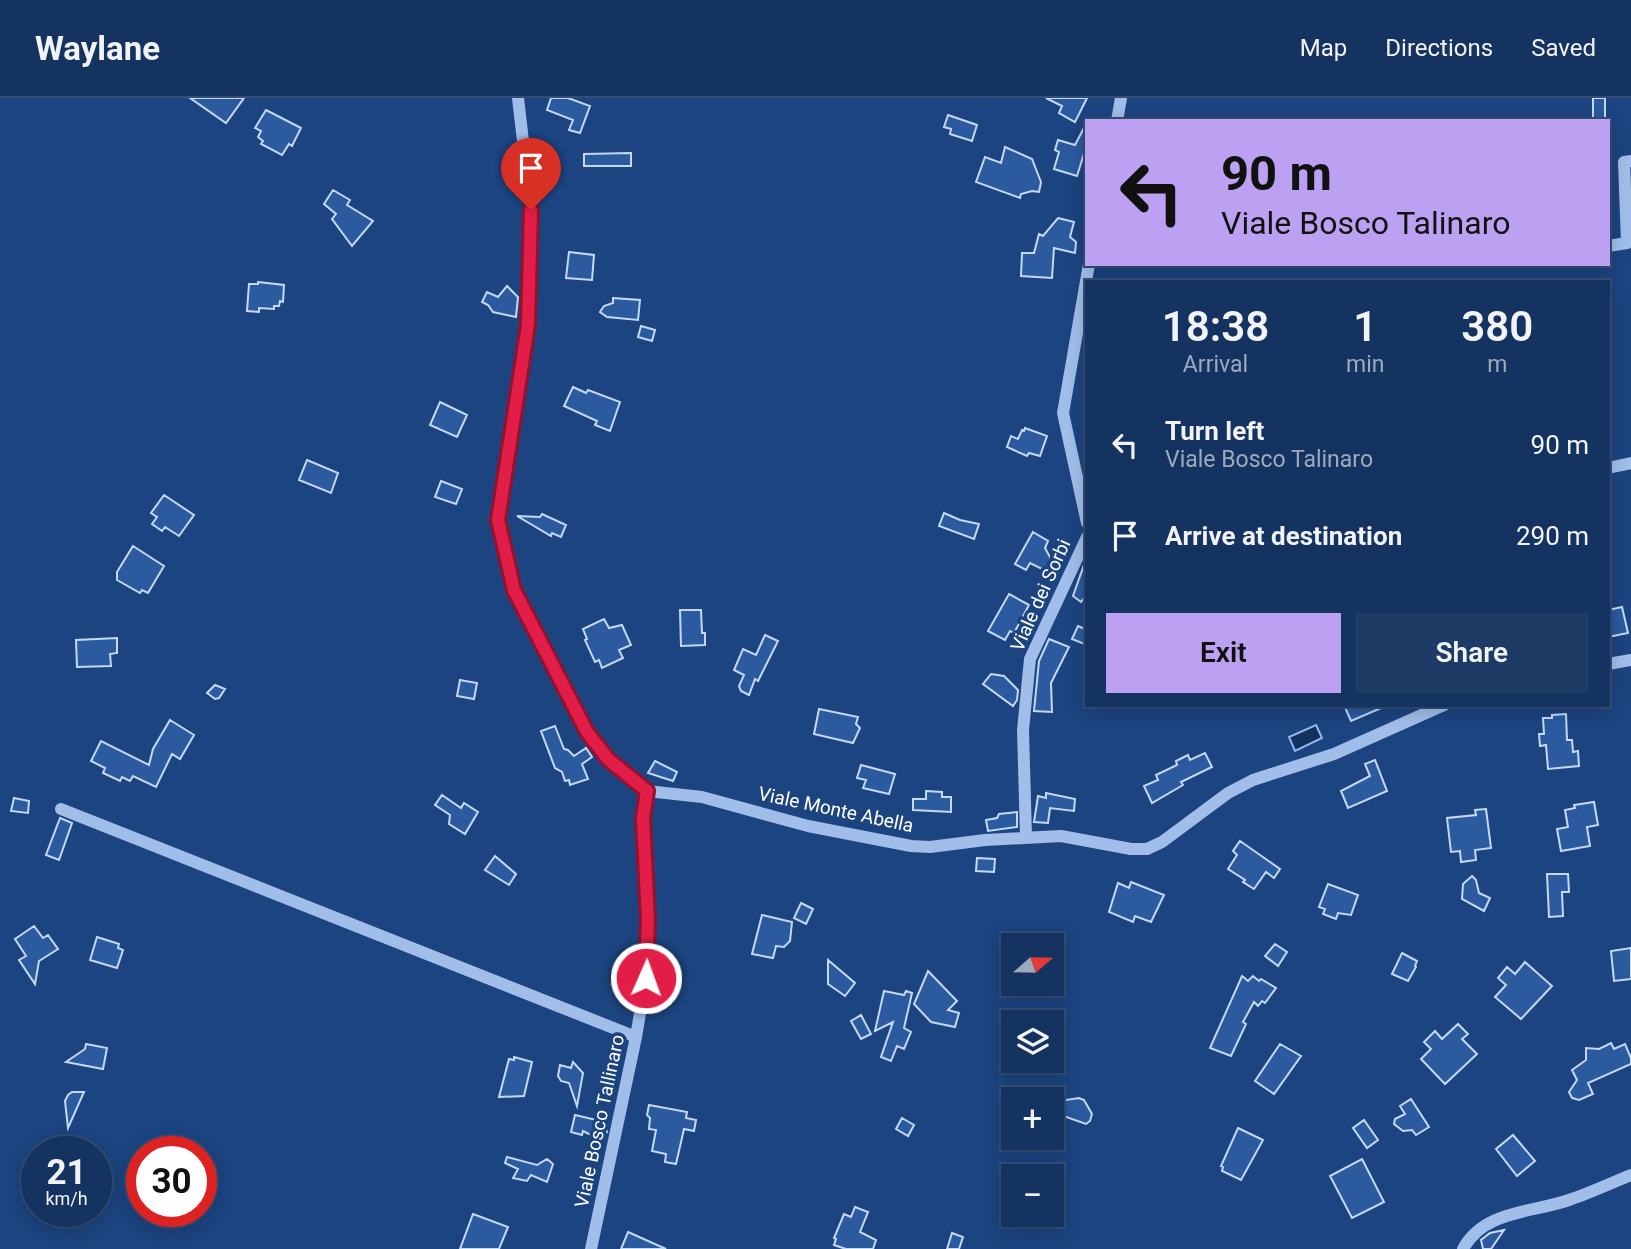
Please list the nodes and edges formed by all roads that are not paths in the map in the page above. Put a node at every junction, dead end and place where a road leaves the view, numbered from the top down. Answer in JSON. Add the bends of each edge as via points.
{"nodes":[{"id":1,"x":518,"y":98,"type":"edge"},
{"id":2,"x":1121,"y":98,"type":"edge"},
{"id":3,"x":1117,"y":119,"type":"edge"},
{"id":4,"x":1631,"y":161,"type":"edge"},
{"id":5,"x":1610,"y":246,"type":"edge"},
{"id":6,"x":1085,"y":282,"type":"edge"},
{"id":7,"x":1631,"y":463,"type":"edge"},
{"id":8,"x":1610,"y":468,"type":"edge"},
{"id":9,"x":1085,"y":514,"type":"edge"},
{"id":10,"x":1085,"y":541,"type":"edge"},
{"id":11,"x":1631,"y":660,"type":"edge"},
{"id":12,"x":1610,"y":664,"type":"edge"},
{"id":13,"x":1440,"y":707,"type":"edge"},
{"id":14,"x":647,"y":791,"type":"junction"},
{"id":15,"x":61,"y":809,"type":"dead end"},
{"id":16,"x":1026,"y":837,"type":"junction"},
{"id":17,"x":636,"y":1037,"type":"junction"},
{"id":18,"x":1631,"y":1175,"type":"edge"},
{"id":19,"x":591,"y":1249,"type":"edge"},
{"id":20,"x":1463,"y":1249,"type":"edge"}],
"edges":[{"from":1,"to":14,"type":"street","via":[[531,210],[528,325],[498,520],[514,590],[587,732],[608,759]]},
{"from":2,"to":3,"type":"street"},
{"from":4,"to":5,"type":"street","via":[[1624,162],[1627,243]]},
{"from":6,"to":9,"type":"street","name":"Viale dei Sorbi","via":[[1063,413]]},
{"from":7,"to":8,"type":"street"},
{"from":10,"to":16,"type":"street","name":"Viale dei Sorbi","via":[[1030,659],[1023,730]]},
{"from":11,"to":12,"type":"street"},
{"from":13,"to":16,"type":"street","name":"Viale Monte Abella","via":[[1334,754],[1253,780],[1147,849],[1061,836]]},
{"from":14,"to":16,"type":"street","name":"Viale Monte Abella","via":[[702,797],[808,826],[911,846]]},
{"from":14,"to":17,"type":"street","name":"Viale Bosco Tallinaro","via":[[643,818],[646,978]]},
{"from":15,"to":17,"type":"street"},
{"from":17,"to":19,"type":"street","name":"Viale Bosco Tallinaro"},
{"from":18,"to":20,"type":"street","via":[[1568,1201],[1491,1220]]}]}
